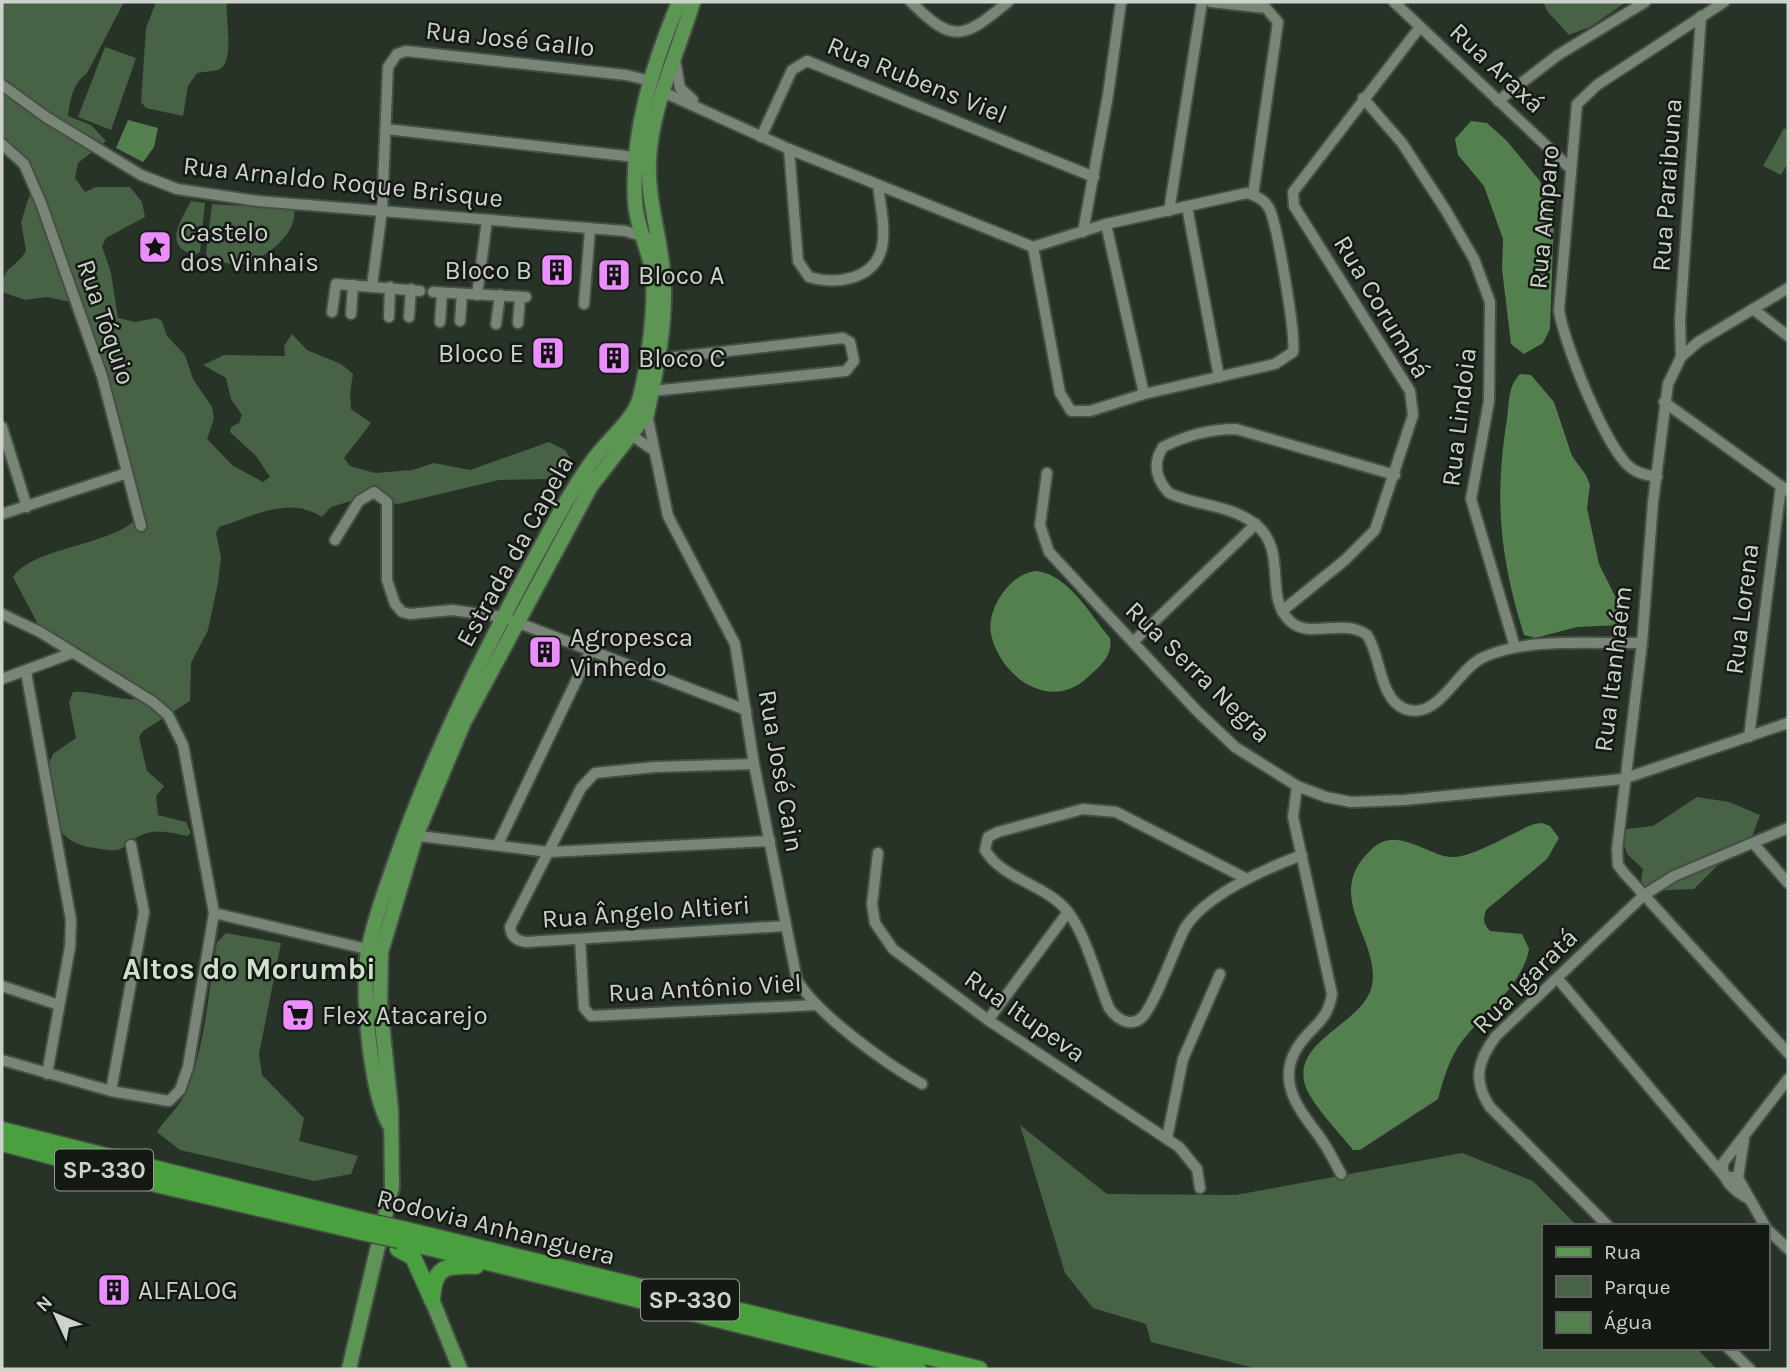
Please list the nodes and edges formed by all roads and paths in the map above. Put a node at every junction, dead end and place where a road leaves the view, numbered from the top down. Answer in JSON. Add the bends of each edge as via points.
{"nodes":[{"id":1,"x":679,"y":2,"type":"edge"},
{"id":2,"x":693,"y":2,"type":"edge"},
{"id":3,"x":911,"y":2,"type":"edge"},
{"id":4,"x":1008,"y":2,"type":"edge"},
{"id":5,"x":1121,"y":2,"type":"edge"},
{"id":6,"x":1202,"y":2,"type":"edge"},
{"id":7,"x":1211,"y":2,"type":"edge"},
{"id":8,"x":1394,"y":2,"type":"edge"},
{"id":9,"x":1645,"y":2,"type":"edge"},
{"id":10,"x":1724,"y":2,"type":"edge"},
{"id":11,"x":1701,"y":16,"type":"junction"},
{"id":12,"x":1420,"y":27,"type":"junction"},
{"id":13,"x":675,"y":57,"type":"junction"},
{"id":14,"x":651,"y":81,"type":"junction"},
{"id":15,"x":2,"y":85,"type":"edge"},
{"id":16,"x":663,"y":92,"type":"junction"},
{"id":17,"x":1363,"y":98,"type":"junction"},
{"id":18,"x":1498,"y":101,"type":"junction"},
{"id":19,"x":712,"y":114,"type":"junction"},
{"id":20,"x":386,"y":129,"type":"junction"},
{"id":21,"x":761,"y":137,"type":"junction"},
{"id":22,"x":2,"y":144,"type":"edge"},
{"id":23,"x":789,"y":149,"type":"junction"},
{"id":24,"x":635,"y":157,"type":"junction"},
{"id":25,"x":1570,"y":168,"type":"junction"},
{"id":26,"x":1094,"y":177,"type":"junction"},
{"id":27,"x":878,"y":185,"type":"junction"},
{"id":28,"x":1250,"y":194,"type":"junction"},
{"id":29,"x":1187,"y":207,"type":"junction"},
{"id":30,"x":382,"y":210,"type":"junction"},
{"id":31,"x":1169,"y":211,"type":"junction"},
{"id":32,"x":646,"y":219,"type":"junction"},
{"id":33,"x":487,"y":220,"type":"junction"},
{"id":34,"x":1106,"y":224,"type":"junction"},
{"id":35,"x":590,"y":230,"type":"junction"},
{"id":36,"x":625,"y":231,"type":"junction"},
{"id":37,"x":1083,"y":232,"type":"junction"},
{"id":38,"x":650,"y":238,"type":"junction"},
{"id":39,"x":1033,"y":247,"type":"junction"},
{"id":40,"x":353,"y":285,"type":"junction"},
{"id":41,"x":372,"y":286,"type":"junction"},
{"id":42,"x":390,"y":287,"type":"junction"},
{"id":43,"x":1788,"y":288,"type":"edge"},
{"id":44,"x":462,"y":294,"type":"junction"},
{"id":45,"x":477,"y":295,"type":"junction"},
{"id":46,"x":500,"y":295,"type":"junction"},
{"id":47,"x":584,"y":303,"type":"dead end"},
{"id":48,"x":1754,"y":309,"type":"junction"},
{"id":49,"x":332,"y":312,"type":"dead end"},
{"id":50,"x":351,"y":314,"type":"dead end"},
{"id":51,"x":389,"y":317,"type":"dead end"},
{"id":52,"x":409,"y":317,"type":"dead end"},
{"id":53,"x":460,"y":321,"type":"dead end"},
{"id":54,"x":440,"y":322,"type":"dead end"},
{"id":55,"x":517,"y":323,"type":"dead end"},
{"id":56,"x":496,"y":324,"type":"dead end"},
{"id":57,"x":1788,"y":336,"type":"edge"},
{"id":58,"x":1681,"y":357,"type":"junction"},
{"id":59,"x":658,"y":359,"type":"junction"},
{"id":60,"x":1219,"y":377,"type":"junction"},
{"id":61,"x":652,"y":391,"type":"junction"},
{"id":62,"x":1144,"y":394,"type":"junction"},
{"id":63,"x":1664,"y":402,"type":"junction"},
{"id":64,"x":646,"y":414,"type":"junction"},
{"id":65,"x":2,"y":427,"type":"edge"},
{"id":66,"x":632,"y":434,"type":"junction"},
{"id":67,"x":653,"y":436,"type":"junction"},
{"id":68,"x":653,"y":450,"type":"junction"},
{"id":69,"x":127,"y":472,"type":"junction"},
{"id":70,"x":1047,"y":473,"type":"dead end"},
{"id":71,"x":1395,"y":475,"type":"junction"},
{"id":72,"x":1657,"y":477,"type":"junction"},
{"id":73,"x":1785,"y":489,"type":"edge"},
{"id":74,"x":27,"y":506,"type":"junction"},
{"id":75,"x":2,"y":514,"type":"edge"},
{"id":76,"x":1255,"y":524,"type":"junction"},
{"id":77,"x":141,"y":526,"type":"dead end"},
{"id":78,"x":335,"y":540,"type":"dead end"},
{"id":79,"x":1282,"y":611,"type":"junction"},
{"id":80,"x":2,"y":614,"type":"edge"},
{"id":81,"x":503,"y":617,"type":"junction"},
{"id":82,"x":518,"y":624,"type":"junction"},
{"id":83,"x":1133,"y":642,"type":"junction"},
{"id":84,"x":1642,"y":643,"type":"junction"},
{"id":85,"x":1515,"y":647,"type":"junction"},
{"id":86,"x":590,"y":652,"type":"junction"},
{"id":87,"x":72,"y":653,"type":"junction"},
{"id":88,"x":26,"y":671,"type":"junction"},
{"id":89,"x":2,"y":679,"type":"edge"},
{"id":90,"x":746,"y":710,"type":"junction"},
{"id":91,"x":1788,"y":723,"type":"edge"},
{"id":92,"x":1749,"y":737,"type":"junction"},
{"id":93,"x":754,"y":764,"type":"junction"},
{"id":94,"x":1623,"y":779,"type":"junction"},
{"id":95,"x":1297,"y":786,"type":"junction"},
{"id":96,"x":1788,"y":828,"type":"edge"},
{"id":97,"x":411,"y":835,"type":"junction"},
{"id":98,"x":770,"y":841,"type":"junction"},
{"id":99,"x":498,"y":844,"type":"junction"},
{"id":100,"x":1754,"y":844,"type":"junction"},
{"id":101,"x":131,"y":845,"type":"dead end"},
{"id":102,"x":548,"y":852,"type":"junction"},
{"id":103,"x":878,"y":853,"type":"dead end"},
{"id":104,"x":1302,"y":855,"type":"junction"},
{"id":105,"x":1247,"y":879,"type":"junction"},
{"id":106,"x":1788,"y":883,"type":"edge"},
{"id":107,"x":1644,"y":895,"type":"junction"},
{"id":108,"x":1068,"y":912,"type":"junction"},
{"id":109,"x":214,"y":913,"type":"junction"},
{"id":110,"x":786,"y":926,"type":"junction"},
{"id":111,"x":580,"y":939,"type":"junction"},
{"id":112,"x":374,"y":951,"type":"junction"},
{"id":113,"x":1220,"y":974,"type":"dead end"},
{"id":114,"x":1559,"y":979,"type":"junction"},
{"id":115,"x":2,"y":986,"type":"edge"},
{"id":116,"x":59,"y":1005,"type":"junction"},
{"id":117,"x":817,"y":1005,"type":"junction"},
{"id":118,"x":988,"y":1020,"type":"junction"},
{"id":119,"x":1788,"y":1053,"type":"edge"},
{"id":120,"x":2,"y":1060,"type":"edge"},
{"id":121,"x":47,"y":1074,"type":"junction"},
{"id":122,"x":1788,"y":1081,"type":"edge"},
{"id":123,"x":922,"y":1084,"type":"dead end"},
{"id":124,"x":111,"y":1091,"type":"junction"},
{"id":125,"x":2,"y":1130,"type":"edge"},
{"id":126,"x":1745,"y":1136,"type":"junction"},
{"id":127,"x":1167,"y":1138,"type":"junction"},
{"id":128,"x":2,"y":1143,"type":"edge"},
{"id":129,"x":1711,"y":1157,"type":"junction"},
{"id":130,"x":1726,"y":1158,"type":"junction"},
{"id":131,"x":1739,"y":1161,"type":"junction"},
{"id":132,"x":1341,"y":1174,"type":"dead end"},
{"id":133,"x":1724,"y":1176,"type":"junction"},
{"id":134,"x":1738,"y":1178,"type":"junction"},
{"id":135,"x":1200,"y":1188,"type":"dead end"},
{"id":136,"x":1749,"y":1199,"type":"junction"},
{"id":137,"x":1606,"y":1224,"type":"edge"},
{"id":138,"x":1764,"y":1224,"type":"edge"},
{"id":139,"x":1769,"y":1230,"type":"edge"},
{"id":140,"x":363,"y":1231,"type":"junction"},
{"id":141,"x":400,"y":1240,"type":"junction"},
{"id":142,"x":1788,"y":1249,"type":"edge"},
{"id":143,"x":521,"y":1270,"type":"junction"},
{"id":144,"x":432,"y":1300,"type":"junction"},
{"id":145,"x":1730,"y":1350,"type":"edge"},
{"id":146,"x":349,"y":1369,"type":"edge"},
{"id":147,"x":460,"y":1369,"type":"edge"},
{"id":148,"x":918,"y":1369,"type":"edge"},
{"id":149,"x":979,"y":1369,"type":"edge"},
{"id":150,"x":1750,"y":1369,"type":"edge"}],
"edges":[{"from":1,"to":14,"type":"main road","name":"Estrada da Capela"},
{"from":2,"to":13,"type":"main road","name":"Estrada da Capela"},
{"from":3,"to":4,"type":"street","via":[[932,23],[956,33],[977,27]]},
{"from":5,"to":26,"type":"street"},
{"from":6,"to":31,"type":"street"},
{"from":7,"to":28,"type":"street","via":[[1266,8],[1278,22]]},
{"from":8,"to":12,"type":"street","name":"Rua Araxá"},
{"from":9,"to":18,"type":"street","via":[[1540,67]]},
{"from":10,"to":11,"type":"street","name":"Rua Amparo"},
{"from":11,"to":25,"type":"street","name":"Rua Amparo","via":[[1585,94],[1577,104]]},
{"from":11,"to":58,"type":"street","name":"Rua Paraibuna"},
{"from":12,"to":17,"type":"street","name":"Rua Corumbá"},
{"from":12,"to":18,"type":"street","name":"Rua Araxá"},
{"from":13,"to":16,"type":"main road","name":"Estrada da Capela"},
{"from":13,"to":19,"type":"street","via":[[683,92]]},
{"from":14,"to":20,"type":"street","name":"Rua José Gallo","via":[[406,51],[388,67]]},
{"from":14,"to":24,"type":"main road","name":"Estrada da Capela"},
{"from":15,"to":30,"type":"street","name":"Rua Arnaldo Roque Brisque","via":[[141,175],[177,189]]},
{"from":16,"to":19,"type":"street"},
{"from":16,"to":32,"type":"main road","name":"Estrada da Capela","via":[[649,152]]},
{"from":17,"to":71,"type":"street","name":"Rua Corumbá","via":[[1294,188],[1293,202],[1410,391],[1413,415]]},
{"from":17,"to":85,"type":"street","name":"Rua Lindoia","via":[[1402,143],[1445,209],[1474,259],[1490,302],[1489,401],[1471,499]]},
{"from":18,"to":25,"type":"street","name":"Rua Araxá"},
{"from":19,"to":21,"type":"street"},
{"from":20,"to":24,"type":"street"},
{"from":20,"to":30,"type":"street","name":"Rua José Gallo"},
{"from":21,"to":23,"type":"street"},
{"from":21,"to":26,"type":"street","name":"Rua Rubens Viel","via":[[792,70],[807,61]]},
{"from":22,"to":69,"type":"street","name":"Rua Tóquio","via":[[24,164],[41,203],[102,376]]},
{"from":23,"to":27,"type":"street"},
{"from":23,"to":27,"type":"street","via":[[798,261],[808,277],[844,279],[870,267],[883,244]]},
{"from":24,"to":32,"type":"main road","name":"Estrada da Capela","via":[[635,205]]},
{"from":25,"to":72,"type":"street","name":"Rua Amparo","via":[[1561,328],[1598,417],[1625,463],[1640,474]]},
{"from":26,"to":37,"type":"street"},
{"from":27,"to":39,"type":"street"},
{"from":28,"to":29,"type":"street"},
{"from":28,"to":60,"type":"street","via":[[1270,210],[1294,331],[1293,352],[1275,364]]},
{"from":29,"to":31,"type":"street"},
{"from":29,"to":60,"type":"street"},
{"from":30,"to":33,"type":"street","name":"Rua Arnaldo Roque Brisque"},
{"from":30,"to":41,"type":"street","name":"Rua José Gallo"},
{"from":31,"to":34,"type":"street"},
{"from":32,"to":36,"type":"street"},
{"from":32,"to":38,"type":"main road","name":"Estrada da Capela"},
{"from":33,"to":35,"type":"street","name":"Rua Arnaldo Roque Brisque"},
{"from":33,"to":45,"type":"street"},
{"from":34,"to":37,"type":"street"},
{"from":34,"to":62,"type":"street"},
{"from":35,"to":36,"type":"street","name":"Rua Arnaldo Roque Brisque"},
{"from":35,"to":47,"type":"street"},
{"from":36,"to":38,"type":"street","name":"Rua Arnaldo Roque Brisque"},
{"from":37,"to":39,"type":"street"},
{"from":38,"to":59,"type":"main road","name":"Estrada da Capela","via":[[664,298]]},
{"from":38,"to":66,"type":"main road","name":"Estrada da Capela","via":[[652,310]]},
{"from":39,"to":62,"type":"street","via":[[1059,393],[1066,407],[1090,411]]},
{"from":40,"to":41,"type":"street"},
{"from":40,"to":49,"type":"street","via":[[336,284]]},
{"from":40,"to":50,"type":"street"},
{"from":41,"to":42,"type":"street"},
{"from":42,"to":51,"type":"street"},
{"from":42,"to":52,"type":"street","via":[[415,290]]},
{"from":43,"to":48,"type":"street"},
{"from":44,"to":45,"type":"street"},
{"from":44,"to":53,"type":"street"},
{"from":44,"to":54,"type":"street","via":[[438,292]]},
{"from":45,"to":46,"type":"street"},
{"from":46,"to":55,"type":"street","via":[[523,297]]},
{"from":46,"to":56,"type":"street"},
{"from":48,"to":57,"type":"street"},
{"from":48,"to":58,"type":"street"},
{"from":58,"to":63,"type":"street","name":"Rua Itanhaém"},
{"from":59,"to":61,"type":"main road","name":"Estrada da Capela"},
{"from":59,"to":61,"type":"street","via":[[843,338],[850,342],[854,361],[846,371]]},
{"from":60,"to":62,"type":"street"},
{"from":61,"to":64,"type":"main road","name":"Estrada da Capela"},
{"from":63,"to":72,"type":"street","name":"Rua Itanhaém"},
{"from":63,"to":73,"type":"street"},
{"from":64,"to":66,"type":"main road","name":"Estrada da Capela"},
{"from":64,"to":67,"type":"street","name":"Rua José Cain"},
{"from":65,"to":74,"type":"street"},
{"from":66,"to":67,"type":"street"},
{"from":66,"to":68,"type":"street"},
{"from":66,"to":81,"type":"main road","name":"Estrada da Capela","via":[[595,457]]},
{"from":66,"to":82,"type":"main road","name":"Estrada da Capela","via":[[590,486]]},
{"from":67,"to":68,"type":"street","name":"Rua José Cain"},
{"from":68,"to":90,"type":"street","name":"Rua José Cain","via":[[668,516],[735,644]]},
{"from":69,"to":74,"type":"street"},
{"from":69,"to":77,"type":"street","name":"Rua Tóquio"},
{"from":70,"to":83,"type":"street","name":"Rua Serra Negra","via":[[1042,540]]},
{"from":71,"to":76,"type":"street","via":[[1236,429],[1208,432],[1163,447],[1157,476],[1169,493],[1233,510]]},
{"from":71,"to":79,"type":"street","name":"Rua Corumbá","via":[[1375,530],[1366,541]]},
{"from":72,"to":84,"type":"street","name":"Rua Itanhaém"},
{"from":73,"to":92,"type":"street","name":"Rua Lorena"},
{"from":74,"to":75,"type":"street"},
{"from":76,"to":79,"type":"street","via":[[1271,543]]},
{"from":76,"to":83,"type":"street"},
{"from":78,"to":81,"type":"street","via":[[359,502],[369,493],[382,496],[389,511],[387,580],[402,612],[452,610]]},
{"from":79,"to":85,"type":"street","via":[[1304,629],[1349,626],[1367,635],[1390,697],[1415,711],[1434,705],[1481,659]]},
{"from":80,"to":87,"type":"street"},
{"from":81,"to":82,"type":"street"},
{"from":81,"to":97,"type":"main road","name":"Estrada da Capela","via":[[429,767]]},
{"from":82,"to":86,"type":"street"},
{"from":82,"to":97,"type":"main road","name":"Estrada da Capela","via":[[464,722]]},
{"from":83,"to":95,"type":"street","name":"Rua Serra Negra","via":[[1235,747]]},
{"from":84,"to":85,"type":"street"},
{"from":84,"to":94,"type":"street","name":"Rua Itanhaém"},
{"from":86,"to":90,"type":"street"},
{"from":86,"to":99,"type":"street"},
{"from":87,"to":88,"type":"street"},
{"from":87,"to":109,"type":"street","via":[[153,702],[177,728]]},
{"from":88,"to":89,"type":"street"},
{"from":88,"to":116,"type":"street","via":[[71,920]]},
{"from":90,"to":93,"type":"street","name":"Rua José Cain"},
{"from":91,"to":92,"type":"street","name":"Rua Serra Negra"},
{"from":92,"to":94,"type":"street","name":"Rua Serra Negra"},
{"from":93,"to":98,"type":"street","name":"Rua José Cain"},
{"from":93,"to":102,"type":"street","via":[[595,773],[581,788]]},
{"from":94,"to":95,"type":"street","name":"Rua Serra Negra","via":[[1351,802]]},
{"from":94,"to":107,"type":"street","name":"Rua Itanhaém","via":[[1617,860]]},
{"from":95,"to":104,"type":"street","via":[[1293,817]]},
{"from":96,"to":100,"type":"street","name":"Rua Igaratá"},
{"from":97,"to":99,"type":"street"},
{"from":97,"to":112,"type":"main road","name":"Estrada da Capela"},
{"from":98,"to":102,"type":"street"},
{"from":98,"to":110,"type":"street","name":"Rua José Cain"},
{"from":99,"to":102,"type":"street"},
{"from":100,"to":106,"type":"street"},
{"from":100,"to":107,"type":"street","name":"Rua Igaratá","via":[[1674,876]]},
{"from":101,"to":124,"type":"street","via":[[144,912]]},
{"from":102,"to":111,"type":"street","name":"Rua Ângelo Altieri","via":[[511,933],[526,942]]},
{"from":103,"to":118,"type":"street","name":"Rua Itupeva","via":[[872,904],[882,936]]},
{"from":104,"to":105,"type":"street"},
{"from":104,"to":132,"type":"street","via":[[1332,994],[1329,1011],[1298,1046],[1288,1075],[1296,1106]]},
{"from":105,"to":108,"type":"street","via":[[1193,918],[1147,1013],[1136,1021],[1114,1015]]},
{"from":105,"to":108,"type":"street","via":[[1116,812],[1083,809],[988,837],[985,850],[992,862]]},
{"from":107,"to":114,"type":"street","name":"Rua Igaratá"},
{"from":107,"to":119,"type":"street","name":"Rua Itanhaém"},
{"from":108,"to":118,"type":"street"},
{"from":109,"to":112,"type":"street"},
{"from":109,"to":124,"type":"street","via":[[182,1085],[175,1097],[164,1102]]},
{"from":110,"to":111,"type":"street","name":"Rua Ângelo Altieri"},
{"from":110,"to":117,"type":"street","name":"Rua José Cain","via":[[797,979]]},
{"from":111,"to":117,"type":"street","name":"Rua Antônio Viel","via":[[584,1007],[591,1016]]},
{"from":112,"to":146,"type":"main road","name":"Estrada da Capela","via":[[389,1089],[392,1187]]},
{"from":113,"to":127,"type":"street","via":[[1184,1059]]},
{"from":114,"to":129,"type":"street"},
{"from":114,"to":137,"type":"street","name":"Rua Igaratá","via":[[1496,1035],[1480,1062],[1477,1078],[1490,1107]]},
{"from":115,"to":116,"type":"street"},
{"from":116,"to":121,"type":"street"},
{"from":117,"to":123,"type":"street","name":"Rua José Cain"},
{"from":118,"to":127,"type":"street","name":"Rua Itupeva"},
{"from":120,"to":121,"type":"street"},
{"from":121,"to":124,"type":"street"},
{"from":122,"to":126,"type":"street"},
{"from":125,"to":140,"type":"highway","name":"Rodovia Anhanguera","number":"SP-330"},
{"from":126,"to":130,"type":"street"},
{"from":126,"to":131,"type":"street"},
{"from":127,"to":135,"type":"street","name":"Rua Itupeva","via":[[1197,1169]]},
{"from":128,"to":140,"type":"highway","name":"Rodovia Anhanguera","number":"SP-330"},
{"from":129,"to":130,"type":"street"},
{"from":129,"to":133,"type":"street"},
{"from":130,"to":131,"type":"street"},
{"from":130,"to":133,"type":"street"},
{"from":131,"to":134,"type":"street"},
{"from":133,"to":134,"type":"street"},
{"from":133,"to":136,"type":"street"},
{"from":134,"to":136,"type":"street"},
{"from":136,"to":138,"type":"street"},
{"from":139,"to":142,"type":"street"},
{"from":140,"to":141,"type":"highway","name":"Rodovia Anhanguera","number":"SP-330","bridge":true},
{"from":141,"to":143,"type":"highway","name":"Rodovia Anhanguera","number":"SP-330"},
{"from":141,"to":144,"type":"highway"},
{"from":141,"to":149,"type":"highway","name":"Rodovia Anhanguera","number":"SP-330"},
{"from":143,"to":144,"type":"highway","via":[[445,1268],[436,1277]]},
{"from":143,"to":148,"type":"highway","name":"Rodovia Anhanguera","number":"SP-330"},
{"from":144,"to":147,"type":"main road"},
{"from":145,"to":150,"type":"street"}]}
